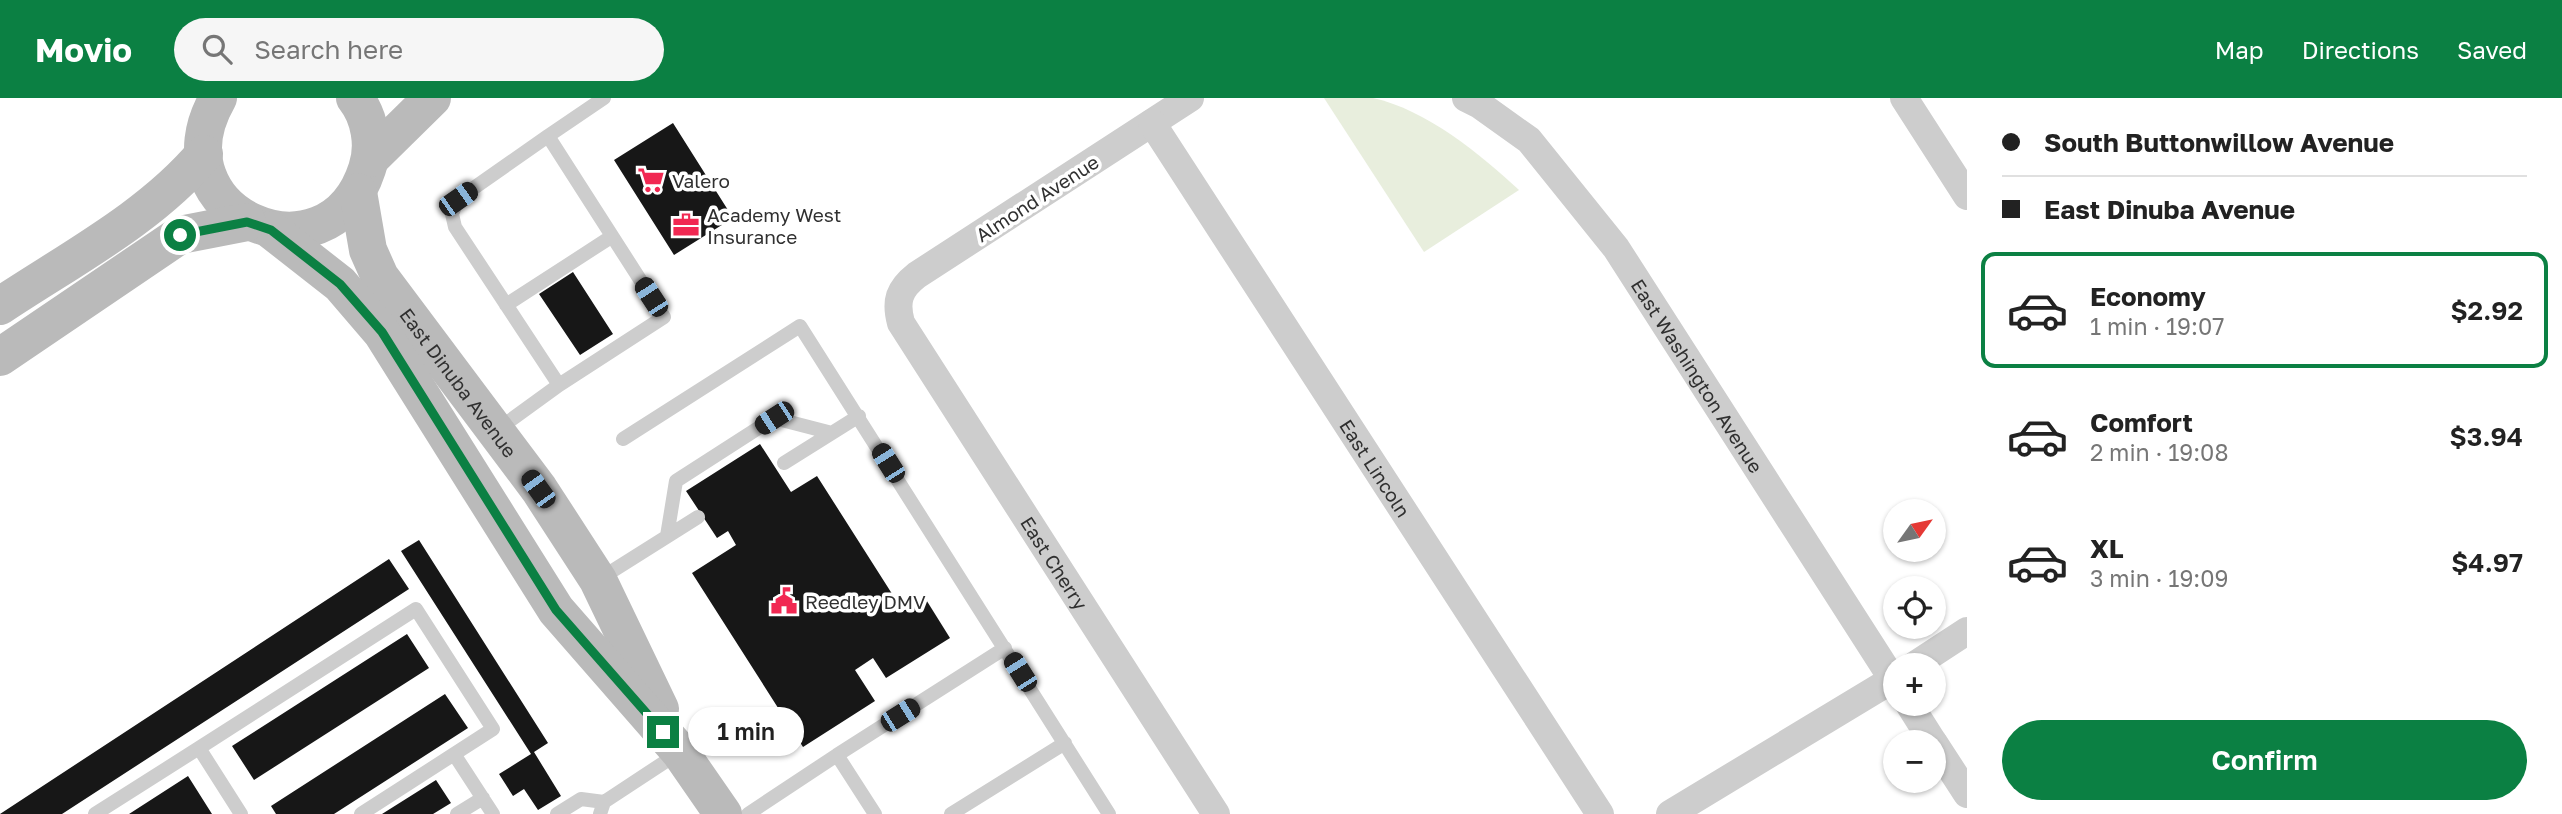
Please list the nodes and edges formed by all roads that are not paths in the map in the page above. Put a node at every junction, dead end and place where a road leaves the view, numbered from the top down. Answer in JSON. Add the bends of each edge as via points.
{"nodes":[{"id":1,"x":355,"y":98,"type":"edge"},
{"id":2,"x":432,"y":98,"type":"edge"},
{"id":3,"x":604,"y":98,"type":"edge"},
{"id":4,"x":1190,"y":98,"type":"edge"},
{"id":5,"x":1466,"y":98,"type":"edge"},
{"id":6,"x":1904,"y":98,"type":"edge"},
{"id":7,"x":215,"y":100,"type":"edge"},
{"id":8,"x":1152,"y":123,"type":"junction"},
{"id":9,"x":548,"y":136,"type":"junction"},
{"id":10,"x":204,"y":154,"type":"junction"},
{"id":11,"x":364,"y":175,"type":"junction"},
{"id":12,"x":1967,"y":196,"type":"edge"},
{"id":13,"x":259,"y":226,"type":"junction"},
{"id":14,"x":611,"y":237,"type":"junction"},
{"id":15,"x":506,"y":305,"type":"junction"},
{"id":16,"x":0,"y":306,"type":"edge"},
{"id":17,"x":897,"y":308,"type":"joint"},
{"id":18,"x":0,"y":356,"type":"edge"},
{"id":19,"x":559,"y":385,"type":"junction"},
{"id":20,"x":859,"y":416,"type":"junction"},
{"id":21,"x":496,"y":431,"type":"junction"},
{"id":22,"x":832,"y":433,"type":"junction"},
{"id":23,"x":623,"y":439,"type":"dead end"},
{"id":24,"x":785,"y":463,"type":"dead end"},
{"id":25,"x":698,"y":517,"type":"dead end"},
{"id":26,"x":667,"y":536,"type":"junction"},
{"id":27,"x":598,"y":580,"type":"junction"},
{"id":28,"x":1967,"y":631,"type":"edge"},
{"id":29,"x":1005,"y":649,"type":"junction"},
{"id":30,"x":1884,"y":653,"type":"edge"},
{"id":31,"x":1934,"y":653,"type":"edge"},
{"id":32,"x":1883,"y":686,"type":"edge"},
{"id":33,"x":1065,"y":743,"type":"junction"},
{"id":34,"x":199,"y":748,"type":"junction"},
{"id":35,"x":680,"y":752,"type":"junction"},
{"id":36,"x":454,"y":754,"type":"junction"},
{"id":37,"x":837,"y":755,"type":"junction"},
{"id":38,"x":1946,"y":761,"type":"edge"},
{"id":39,"x":1967,"y":794,"type":"edge"},
{"id":40,"x":483,"y":798,"type":"junction"},
{"id":41,"x":602,"y":808,"type":"edge"},
{"id":42,"x":96,"y":814,"type":"edge"},
{"id":43,"x":242,"y":814,"type":"edge"},
{"id":44,"x":361,"y":814,"type":"edge"},
{"id":45,"x":457,"y":814,"type":"edge"},
{"id":46,"x":493,"y":814,"type":"edge"},
{"id":47,"x":557,"y":814,"type":"edge"},
{"id":48,"x":723,"y":814,"type":"edge"},
{"id":49,"x":748,"y":814,"type":"edge"},
{"id":50,"x":875,"y":814,"type":"edge"},
{"id":51,"x":951,"y":814,"type":"edge"},
{"id":52,"x":1109,"y":814,"type":"edge"},
{"id":53,"x":1216,"y":814,"type":"edge"},
{"id":54,"x":1600,"y":814,"type":"edge"},
{"id":55,"x":1670,"y":814,"type":"edge"}],
"edges":[{"from":1,"to":11,"type":"street","name":"East Dinuba Avenue","via":[[371,140]]},
{"from":2,"to":11,"type":"street"},
{"from":3,"to":9,"type":"lane"},
{"from":4,"to":8,"type":"street","name":"Almond Avenue"},
{"from":5,"to":30,"type":"street","name":"East Washington Avenue","via":[[1528,140],[1616,248]]},
{"from":6,"to":12,"type":"street"},
{"from":7,"to":10,"type":"street","via":[[205,126]]},
{"from":8,"to":17,"type":"street","name":"Almond Avenue","via":[[917,275],[905,284]]},
{"from":8,"to":54,"type":"street","name":"East Lincoln"},
{"from":9,"to":14,"type":"lane"},
{"from":9,"to":15,"type":"lane","via":[[458,199],[452,214],[455,227]]},
{"from":10,"to":13,"type":"street","name":"East Dinuba Avenue","via":[[204,166],[224,204]]},
{"from":10,"to":16,"type":"street","via":[[146,210]]},
{"from":11,"to":13,"type":"street","via":[[337,215],[305,229]]},
{"from":11,"to":21,"type":"street","name":"East Dinuba Avenue","via":[[368,250],[380,277]]},
{"from":13,"to":18,"type":"street","via":[[180,235]]},
{"from":13,"to":35,"type":"street","name":"East Dinuba Avenue","via":[[340,284],[382,332],[556,610]]},
{"from":14,"to":15,"type":"lane"},
{"from":14,"to":19,"type":"lane","via":[[664,317]]},
{"from":15,"to":19,"type":"lane"},
{"from":17,"to":53,"type":"street","name":"East Cherry","via":[[901,323]]},
{"from":19,"to":21,"type":"lane"},
{"from":20,"to":22,"type":"lane"},
{"from":20,"to":23,"type":"lane","via":[[800,326]]},
{"from":20,"to":29,"type":"lane"},
{"from":21,"to":27,"type":"street","name":"East Dinuba Avenue"},
{"from":22,"to":24,"type":"lane"},
{"from":22,"to":26,"type":"lane","via":[[774,418],[676,481]]},
{"from":25,"to":26,"type":"lane"},
{"from":26,"to":27,"type":"lane"},
{"from":27,"to":35,"type":"street","name":"East Dinuba Avenue"},
{"from":28,"to":31,"type":"street"},
{"from":29,"to":33,"type":"lane"},
{"from":29,"to":37,"type":"lane"},
{"from":32,"to":55,"type":"street"},
{"from":33,"to":51,"type":"lane"},
{"from":33,"to":52,"type":"lane"},
{"from":34,"to":36,"type":"lane","via":[[416,609],[493,729]]},
{"from":34,"to":42,"type":"lane"},
{"from":34,"to":43,"type":"lane"},
{"from":35,"to":41,"type":"lane"},
{"from":35,"to":48,"type":"street","name":"East Dinuba Avenue"},
{"from":36,"to":40,"type":"lane"},
{"from":36,"to":44,"type":"lane"},
{"from":37,"to":49,"type":"lane"},
{"from":37,"to":50,"type":"lane"},
{"from":38,"to":39,"type":"street"},
{"from":40,"to":45,"type":"lane"},
{"from":40,"to":46,"type":"lane"},
{"from":41,"to":47,"type":"lane","via":[[581,799]]}]}
